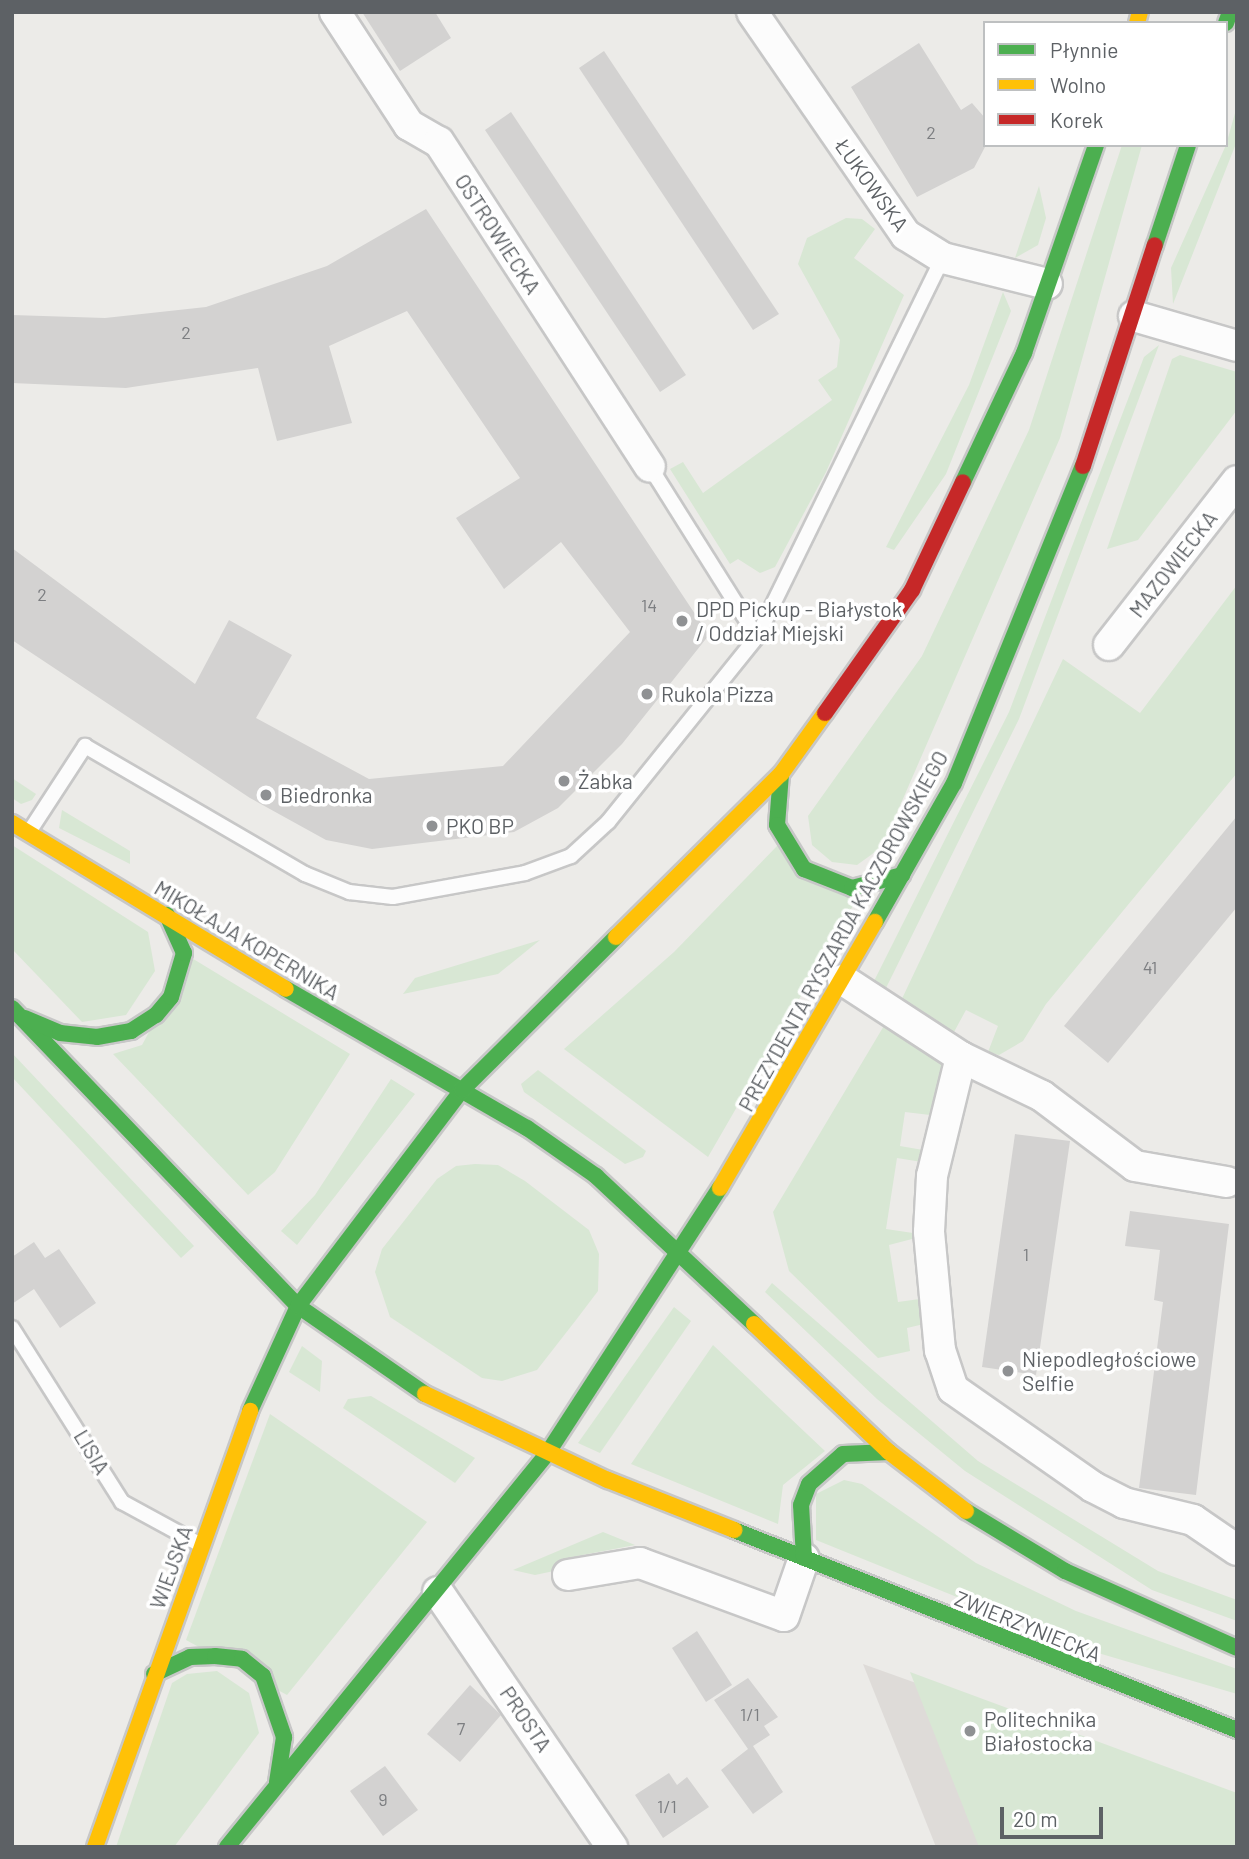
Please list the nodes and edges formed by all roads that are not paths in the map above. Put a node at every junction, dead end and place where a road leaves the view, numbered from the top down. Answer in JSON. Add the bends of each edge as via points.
{"nodes":[{"id":1,"x":335,"y":12,"type":"edge"},
{"id":2,"x":752,"y":12,"type":"edge"},
{"id":3,"x":1095,"y":147,"type":"edge"},
{"id":4,"x":1187,"y":147,"type":"edge"},
{"id":5,"x":943,"y":258,"type":"junction"},
{"id":6,"x":1047,"y":284,"type":"junction"},
{"id":7,"x":1134,"y":316,"type":"junction"},
{"id":8,"x":1237,"y":346,"type":"edge"},
{"id":9,"x":650,"y":467,"type":"joint"},
{"id":10,"x":1237,"y":481,"type":"edge"},
{"id":11,"x":757,"y":637,"type":"junction"},
{"id":12,"x":1110,"y":645,"type":"dead end"},
{"id":13,"x":781,"y":774,"type":"junction"},
{"id":14,"x":12,"y":823,"type":"edge"},
{"id":15,"x":28,"y":833,"type":"junction"},
{"id":16,"x":902,"y":875,"type":"junction"},
{"id":17,"x":167,"y":915,"type":"junction"},
{"id":18,"x":843,"y":980,"type":"junction"},
{"id":19,"x":16,"y":1012,"type":"edge"},
{"id":20,"x":961,"y":1057,"type":"junction"},
{"id":21,"x":462,"y":1090,"type":"junction"},
{"id":22,"x":1227,"y":1182,"type":"dead end"},
{"id":23,"x":683,"y":1253,"type":"junction"},
{"id":24,"x":298,"y":1306,"type":"junction"},
{"id":25,"x":12,"y":1328,"type":"edge"},
{"id":26,"x":889,"y":1452,"type":"junction"},
{"id":27,"x":547,"y":1454,"type":"junction"},
{"id":28,"x":201,"y":1545,"type":"junction"},
{"id":29,"x":1237,"y":1550,"type":"edge"},
{"id":30,"x":804,"y":1558,"type":"junction"},
{"id":31,"x":568,"y":1575,"type":"dead end"},
{"id":32,"x":438,"y":1592,"type":"junction"},
{"id":33,"x":1237,"y":1648,"type":"edge"},
{"id":34,"x":154,"y":1674,"type":"junction"},
{"id":35,"x":1237,"y":1730,"type":"edge"},
{"id":36,"x":277,"y":1782,"type":"junction"},
{"id":37,"x":95,"y":1847,"type":"edge"},
{"id":38,"x":227,"y":1847,"type":"edge"},
{"id":39,"x":612,"y":1847,"type":"edge"}],
"edges":[{"from":1,"to":9,"type":"street","name":"OSTROWIECKA","via":[[408,125],[439,142]]},
{"from":2,"to":5,"type":"street","name":"ŁUKOWSKA","via":[[906,235]]},
{"from":3,"to":6,"type":"main road"},
{"from":4,"to":7,"type":"main road","name":"PREZYDENTA RYSZARDA KACZOROWSKIEGO"},
{"from":5,"to":6,"type":"street","name":"ŁUKOWSKA"},
{"from":5,"to":11,"type":"lane"},
{"from":6,"to":13,"type":"main road","via":[[1024,353],[912,590]]},
{"from":7,"to":8,"type":"street"},
{"from":7,"to":16,"type":"main road","name":"PREZYDENTA RYSZARDA KACZOROWSKIEGO","via":[[1077,483],[964,758]]},
{"from":9,"to":11,"type":"lane"},
{"from":10,"to":12,"type":"street","name":"MAZOWIECKA"},
{"from":11,"to":15,"type":"lane","via":[[608,822],[571,856],[525,873],[393,897],[349,892],[304,874],[85,746]]},
{"from":13,"to":16,"type":"main road","via":[[777,825],[804,869],[852,888]]},
{"from":13,"to":21,"type":"main road"},
{"from":14,"to":15,"type":"main road","name":"MIKOŁAJA KOPERNIKA"},
{"from":15,"to":17,"type":"main road","name":"MIKOŁAJA KOPERNIKA"},
{"from":16,"to":18,"type":"main road","name":"PREZYDENTA RYSZARDA KACZOROWSKIEGO"},
{"from":17,"to":19,"type":"main road","via":[[184,953],[176,987],[156,1015],[131,1031],[97,1037],[60,1033]]},
{"from":17,"to":21,"type":"main road","name":"MIKOŁAJA KOPERNIKA"},
{"from":18,"to":20,"type":"street"},
{"from":18,"to":23,"type":"main road","name":"PREZYDENTA RYSZARDA KACZOROWSKIEGO"},
{"from":19,"to":24,"type":"main road"},
{"from":20,"to":22,"type":"street","via":[[1042,1096],[1135,1167]]},
{"from":20,"to":29,"type":"street","via":[[932,1176],[929,1232],[940,1350],[953,1389],[1093,1487],[1124,1503],[1193,1520]]},
{"from":21,"to":23,"type":"main road","name":"MIKOŁAJA KOPERNIKA","via":[[596,1176]]},
{"from":21,"to":24,"type":"main road","name":"WIEJSKA"},
{"from":23,"to":26,"type":"main road"},
{"from":23,"to":27,"type":"main road","name":"PREZYDENTA RYSZARDA KACZOROWSKIEGO"},
{"from":24,"to":27,"type":"main road","name":"ZWIERZYNIECKA","via":[[425,1394]]},
{"from":24,"to":28,"type":"main road","name":"WIEJSKA","via":[[257,1393]]},
{"from":25,"to":28,"type":"lane","name":"LISIA","via":[[122,1502]]},
{"from":26,"to":30,"type":"main road","via":[[843,1454],[817,1475],[802,1506]]},
{"from":26,"to":33,"type":"main road","via":[[973,1516],[1065,1571]]},
{"from":27,"to":30,"type":"main road","name":"ZWIERZYNIECKA"},
{"from":27,"to":32,"type":"main road"},
{"from":28,"to":34,"type":"main road","name":"WIEJSKA"},
{"from":30,"to":31,"type":"street","via":[[784,1616],[640,1563]]},
{"from":30,"to":35,"type":"main road","name":"ZWIERZYNIECKA"},
{"from":32,"to":36,"type":"main road"},
{"from":32,"to":39,"type":"street","name":"PROSTA"},
{"from":34,"to":36,"type":"main road","via":[[190,1657],[215,1656],[242,1659],[263,1676],[284,1737]]},
{"from":34,"to":37,"type":"main road","name":"WIEJSKA"},
{"from":36,"to":38,"type":"main road"}]}
